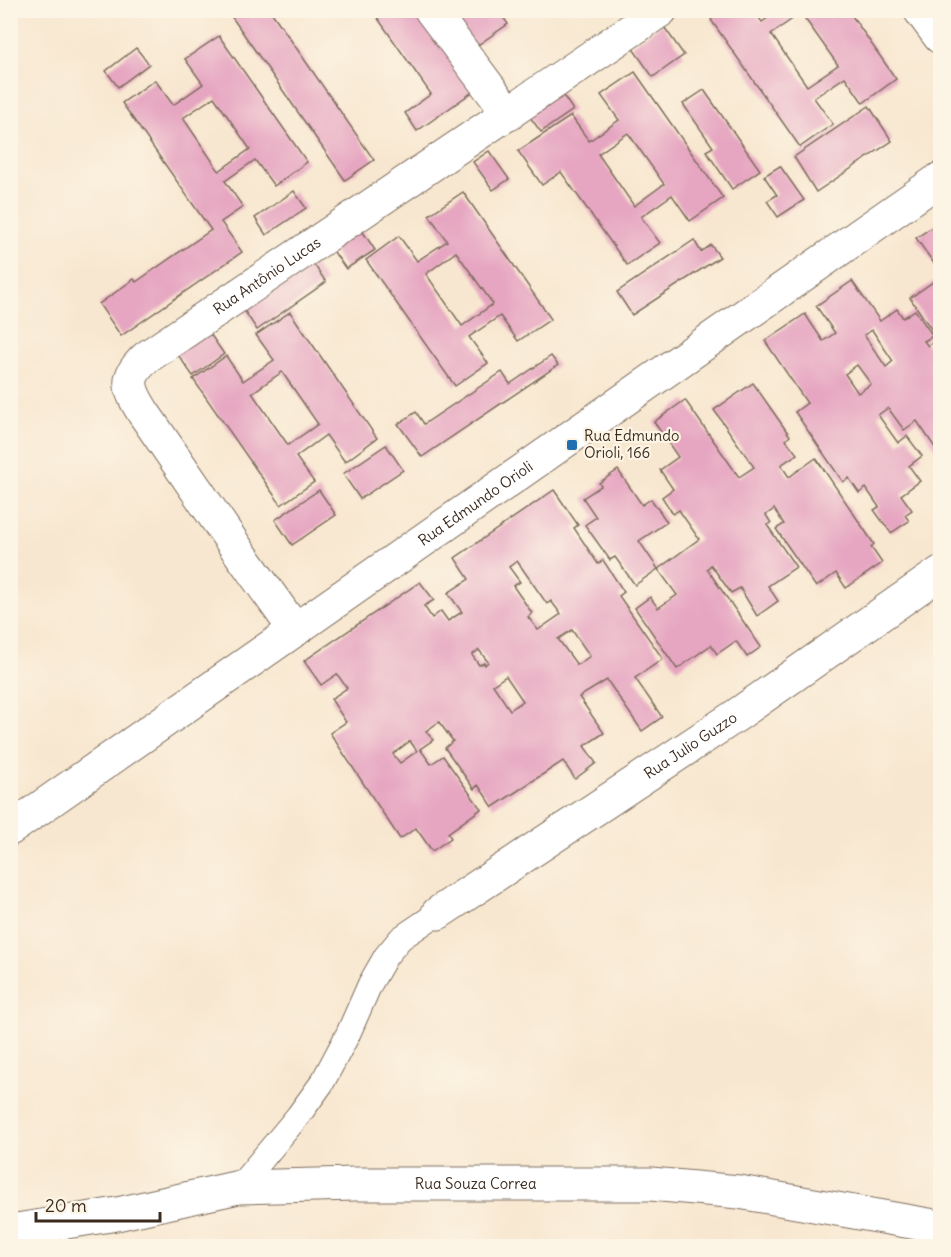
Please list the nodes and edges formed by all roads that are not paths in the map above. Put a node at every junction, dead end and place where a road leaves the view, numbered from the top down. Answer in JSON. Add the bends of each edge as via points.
{"nodes":[{"id":1,"x":431,"y":10,"type":"edge"},
{"id":2,"x":661,"y":10,"type":"edge"},
{"id":3,"x":920,"y":10,"type":"edge"},
{"id":4,"x":940,"y":38,"type":"edge"},
{"id":5,"x":509,"y":114,"type":"junction"},
{"id":6,"x":940,"y":179,"type":"edge"},
{"id":7,"x":940,"y":573,"type":"edge"},
{"id":8,"x":295,"y":630,"type":"junction"},
{"id":9,"x":10,"y":829,"type":"edge"},
{"id":10,"x":438,"y":913,"type":"joint"},
{"id":11,"x":239,"y":1187,"type":"junction"},
{"id":12,"x":940,"y":1227,"type":"edge"},
{"id":13,"x":10,"y":1231,"type":"edge"}],
"edges":[{"from":1,"to":5,"type":"street"},
{"from":2,"to":5,"type":"street","name":"Rua Antônio Lucas"},
{"from":3,"to":4,"type":"street"},
{"from":5,"to":8,"type":"street","name":"Rua Antônio Lucas","via":[[147,357],[135,367],[130,379],[131,392],[143,412]]},
{"from":6,"to":8,"type":"street","name":"Rua Edmundo Orioli"},
{"from":7,"to":10,"type":"street","name":"Rua Julio Guzzo","via":[[737,715]]},
{"from":8,"to":9,"type":"street","name":"Rua Edmundo Orioli"},
{"from":10,"to":11,"type":"lane","via":[[401,938],[386,956],[322,1083]]},
{"from":11,"to":12,"type":"street","name":"Rua Souza Correa","via":[[651,1184],[739,1192]]},
{"from":11,"to":13,"type":"street","name":"Rua Souza Correa","via":[[117,1214]]}]}
